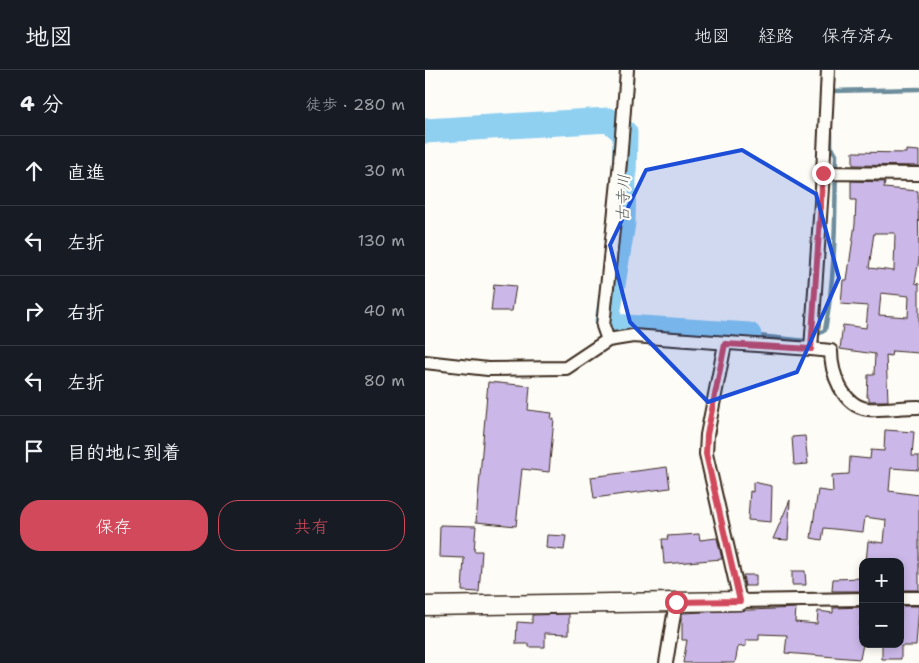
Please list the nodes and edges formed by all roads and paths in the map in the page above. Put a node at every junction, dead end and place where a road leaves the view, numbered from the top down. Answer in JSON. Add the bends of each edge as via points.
{"nodes":[{"id":1,"x":627,"y":70,"type":"edge"},
{"id":2,"x":828,"y":70,"type":"edge"},
{"id":3,"x":823,"y":173,"type":"junction"},
{"id":4,"x":919,"y":174,"type":"edge"},
{"id":5,"x":608,"y":340,"type":"junction"},
{"id":6,"x":725,"y":344,"type":"junction"},
{"id":7,"x":811,"y":349,"type":"junction"},
{"id":8,"x":425,"y":362,"type":"edge"},
{"id":9,"x":919,"y":407,"type":"edge"},
{"id":10,"x":904,"y":598,"type":"edge"},
{"id":11,"x":919,"y":598,"type":"edge"},
{"id":12,"x":859,"y":599,"type":"edge"},
{"id":13,"x":740,"y":601,"type":"junction"},
{"id":14,"x":676,"y":602,"type":"junction"},
{"id":15,"x":425,"y":606,"type":"edge"},
{"id":16,"x":666,"y":663,"type":"edge"}],
"edges":[{"from":1,"to":5,"type":"street","via":[[621,162],[603,326]]},
{"from":2,"to":3,"type":"street"},
{"from":3,"to":4,"type":"street"},
{"from":3,"to":7,"type":"street"},
{"from":5,"to":6,"type":"street","via":[[633,336]]},
{"from":5,"to":8,"type":"street","via":[[566,368],[488,369]]},
{"from":6,"to":7,"type":"street"},
{"from":6,"to":13,"type":"street","via":[[706,454]]},
{"from":7,"to":9,"type":"street","via":[[831,351],[831,365],[837,384],[854,403],[866,409]]},
{"from":10,"to":11,"type":"street"},
{"from":12,"to":13,"type":"street"},
{"from":13,"to":14,"type":"street"},
{"from":14,"to":15,"type":"street"},
{"from":14,"to":16,"type":"street"}]}
